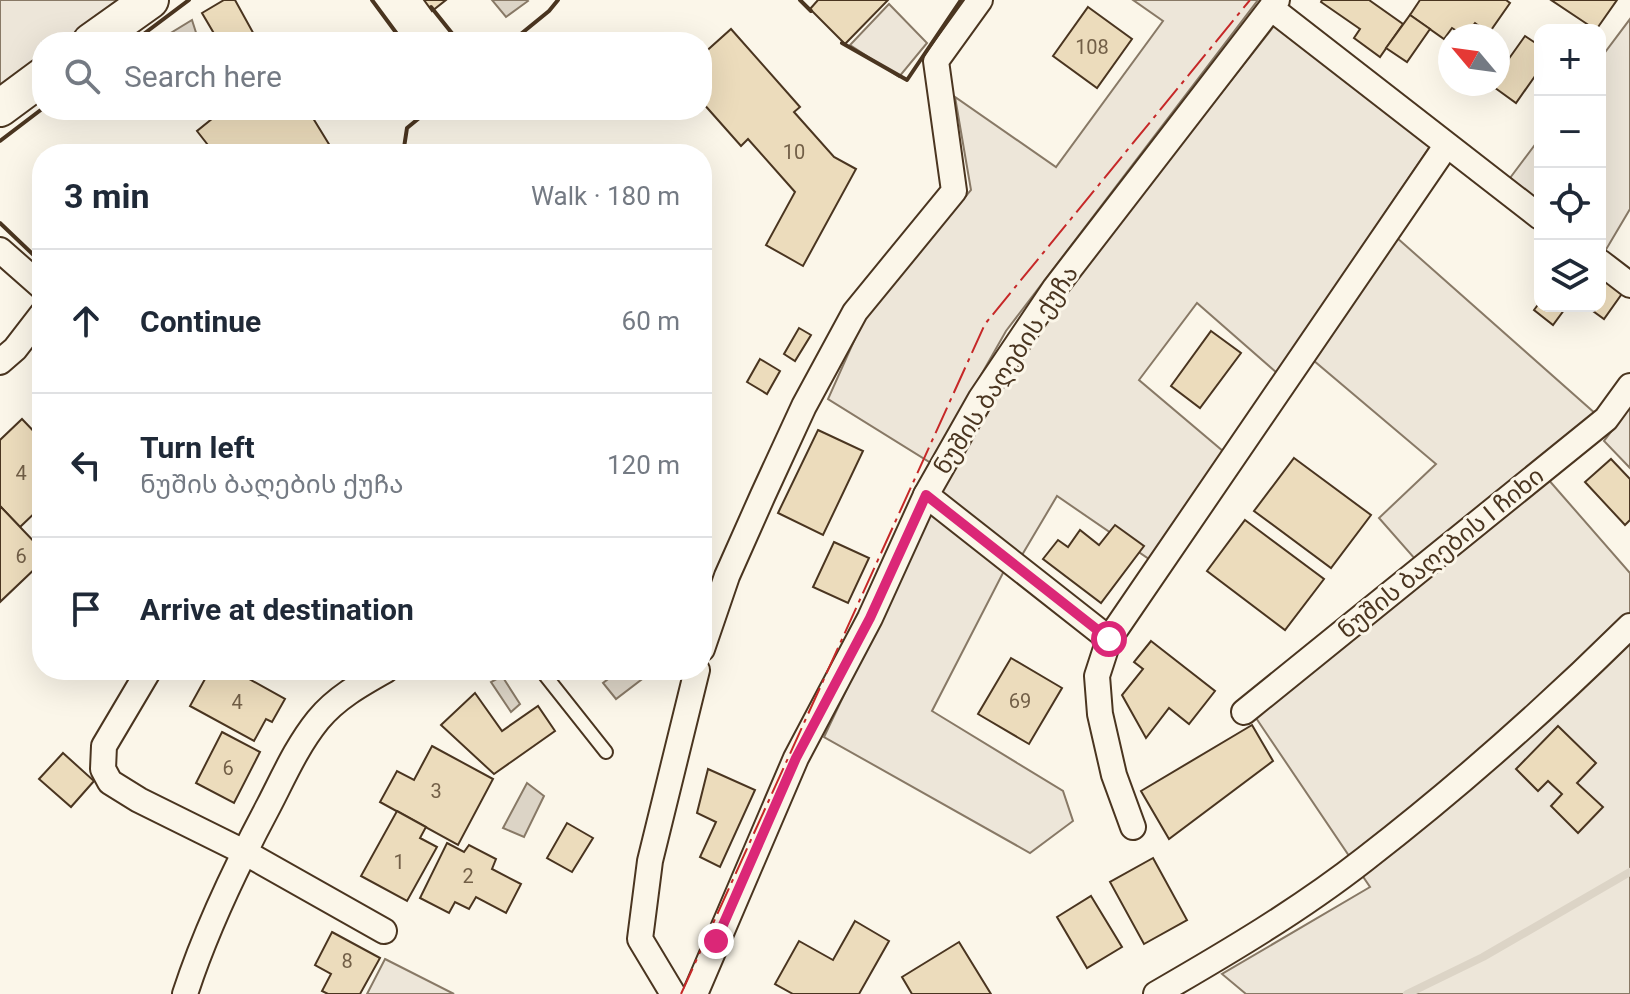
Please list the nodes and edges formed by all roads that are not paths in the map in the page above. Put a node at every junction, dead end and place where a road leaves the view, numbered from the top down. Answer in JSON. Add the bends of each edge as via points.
{"nodes":[{"id":1,"x":150,"y":0,"type":"edge"},
{"id":2,"x":980,"y":0,"type":"edge"},
{"id":3,"x":1274,"y":4,"type":"edge"},
{"id":4,"x":105,"y":32,"type":"edge"},
{"id":5,"x":32,"y":84,"type":"edge"},
{"id":6,"x":0,"y":108,"type":"edge"},
{"id":7,"x":1446,"y":146,"type":"junction"},
{"id":8,"x":1534,"y":212,"type":"edge"},
{"id":9,"x":0,"y":250,"type":"edge"},
{"id":10,"x":1606,"y":267,"type":"edge"},
{"id":11,"x":32,"y":274,"type":"edge"},
{"id":12,"x":1630,"y":285,"type":"edge"},
{"id":13,"x":32,"y":327,"type":"edge"},
{"id":14,"x":0,"y":362,"type":"edge"},
{"id":15,"x":1630,"y":386,"type":"edge"},
{"id":16,"x":926,"y":495,"type":"junction"},
{"id":17,"x":712,"y":620,"type":"edge"},
{"id":18,"x":1630,"y":626,"type":"edge"},
{"id":19,"x":1109,"y":639,"type":"junction"},
{"id":20,"x":143,"y":680,"type":"edge"},
{"id":21,"x":371,"y":680,"type":"edge"},
{"id":22,"x":549,"y":680,"type":"edge"},
{"id":23,"x":695,"y":680,"type":"edge"},
{"id":24,"x":1244,"y":712,"type":"dead end"},
{"id":25,"x":606,"y":752,"type":"dead end"},
{"id":26,"x":1133,"y":827,"type":"dead end"},
{"id":27,"x":244,"y":852,"type":"junction"},
{"id":28,"x":384,"y":931,"type":"dead end"},
{"id":29,"x":185,"y":994,"type":"edge"},
{"id":30,"x":673,"y":994,"type":"edge"},
{"id":31,"x":695,"y":994,"type":"edge"},
{"id":32,"x":1156,"y":994,"type":"edge"}],
"edges":[{"from":1,"to":4,"type":"street"},
{"from":2,"to":17,"type":"street","via":[[936,61],[954,191],[855,312],[804,406]]},
{"from":3,"to":7,"type":"street"},
{"from":3,"to":16,"type":"street","name":"ნუშის ბაღების ქუჩა","via":[[1055,288],[981,398]]},
{"from":5,"to":6,"type":"street"},
{"from":7,"to":8,"type":"street"},
{"from":7,"to":19,"type":"street"},
{"from":9,"to":11,"type":"street"},
{"from":10,"to":12,"type":"street"},
{"from":13,"to":14,"type":"street"},
{"from":15,"to":24,"type":"street","name":"ნუშის ბაღების I ჩიხი","via":[[1606,419]]},
{"from":16,"to":19,"type":"street"},
{"from":16,"to":31,"type":"street","name":"ნუშის ბაღების ქუჩა","via":[[870,618],[796,758]]},
{"from":18,"to":32,"type":"street","via":[[1506,743],[1363,860]]},
{"from":19,"to":26,"type":"street","via":[[1097,676],[1100,714]]},
{"from":20,"to":27,"type":"street","via":[[104,746],[103,769],[110,782]]},
{"from":21,"to":27,"type":"street","via":[[318,720]]},
{"from":22,"to":25,"type":"lane"},
{"from":23,"to":30,"type":"street","via":[[650,861],[640,939]]},
{"from":27,"to":28,"type":"street"},
{"from":27,"to":29,"type":"street"}]}
